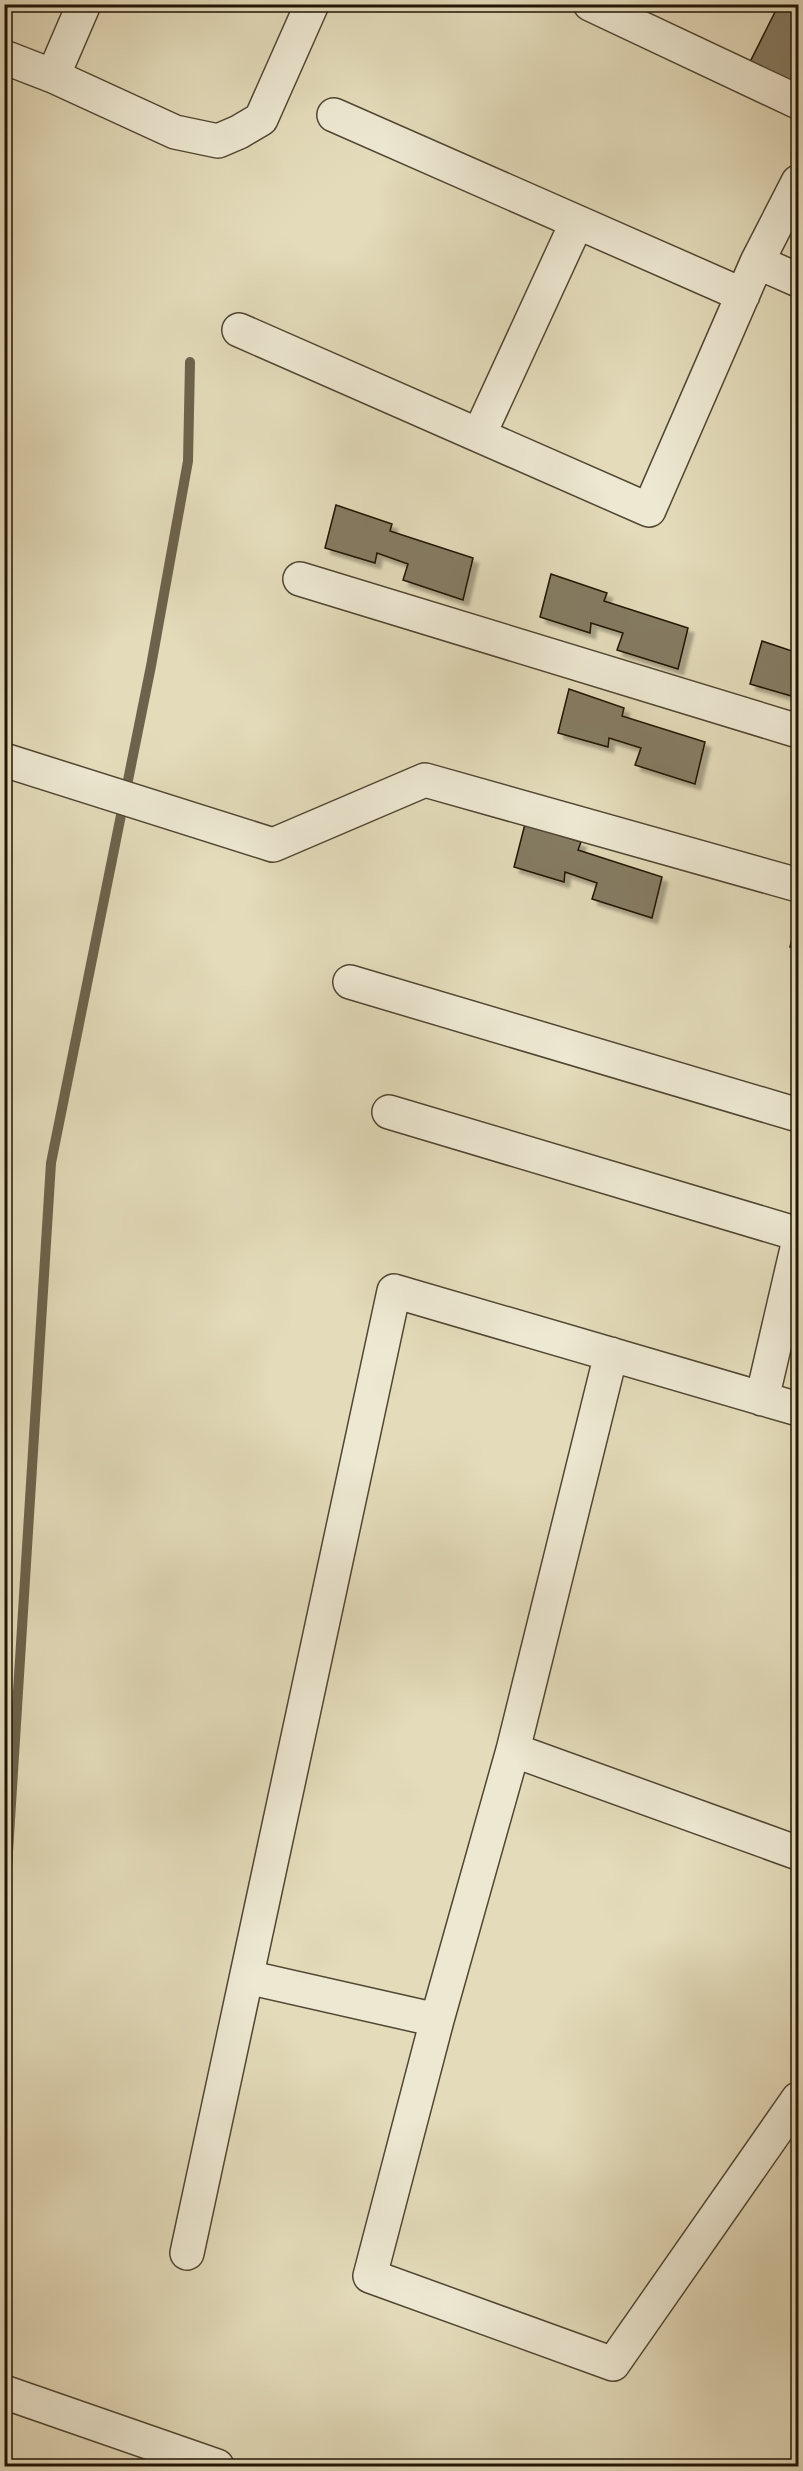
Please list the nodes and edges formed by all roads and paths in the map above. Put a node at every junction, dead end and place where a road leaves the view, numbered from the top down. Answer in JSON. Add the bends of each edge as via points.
{"nodes":[{"id":1,"x":84,"y":4,"type":"edge"},
{"id":2,"x":312,"y":4,"type":"edge"},
{"id":3,"x":590,"y":4,"type":"edge"},
{"id":4,"x":4,"y":57,"type":"edge"},
{"id":5,"x":53,"y":76,"type":"junction"},
{"id":6,"x":798,"y":102,"type":"edge"},
{"id":7,"x":334,"y":115,"type":"dead end"},
{"id":8,"x":798,"y":182,"type":"edge"},
{"id":9,"x":577,"y":222,"type":"junction"},
{"id":10,"x":757,"y":262,"type":"junction"},
{"id":11,"x":798,"y":280,"type":"edge"},
{"id":12,"x":742,"y":295,"type":"junction"},
{"id":13,"x":238,"y":330,"type":"dead end"},
{"id":14,"x":479,"y":435,"type":"junction"},
{"id":15,"x":300,"y":579,"type":"dead end"},
{"id":16,"x":798,"y":731,"type":"edge"},
{"id":17,"x":4,"y":760,"type":"edge"},
{"id":18,"x":798,"y":885,"type":"edge"},
{"id":19,"x":350,"y":982,"type":"dead end"},
{"id":20,"x":389,"y":1112,"type":"dead end"},
{"id":21,"x":798,"y":1115,"type":"edge"},
{"id":22,"x":798,"y":1234,"type":"edge"},
{"id":23,"x":798,"y":1244,"type":"edge"},
{"id":24,"x":611,"y":1354,"type":"junction"},
{"id":25,"x":762,"y":1399,"type":"junction"},
{"id":26,"x":798,"y":1409,"type":"edge"},
{"id":27,"x":513,"y":1750,"type":"junction"},
{"id":28,"x":798,"y":1853,"type":"edge"},
{"id":29,"x":247,"y":1977,"type":"junction"},
{"id":30,"x":437,"y":2020,"type":"junction"},
{"id":31,"x":798,"y":2099,"type":"edge"},
{"id":32,"x":187,"y":2253,"type":"dead end"},
{"id":33,"x":4,"y":2392,"type":"edge"},
{"id":34,"x":217,"y":2466,"type":"edge"}],
"edges":[{"from":1,"to":5,"type":"street"},
{"from":2,"to":5,"type":"street","via":[[261,119],[218,141],[175,132]]},
{"from":3,"to":6,"type":"street"},
{"from":4,"to":5,"type":"street"},
{"from":7,"to":9,"type":"street"},
{"from":8,"to":10,"type":"street"},
{"from":9,"to":12,"type":"street"},
{"from":9,"to":14,"type":"street"},
{"from":10,"to":11,"type":"street"},
{"from":10,"to":12,"type":"street"},
{"from":12,"to":14,"type":"street","via":[[649,510]]},
{"from":13,"to":14,"type":"street"},
{"from":15,"to":16,"type":"street"},
{"from":17,"to":18,"type":"street","via":[[273,845],[425,780]]},
{"from":19,"to":21,"type":"street"},
{"from":20,"to":22,"type":"street"},
{"from":23,"to":25,"type":"street"},
{"from":24,"to":25,"type":"street"},
{"from":24,"to":27,"type":"street"},
{"from":24,"to":29,"type":"street","via":[[394,1291]]},
{"from":25,"to":26,"type":"street"},
{"from":27,"to":28,"type":"street"},
{"from":27,"to":30,"type":"street"},
{"from":29,"to":30,"type":"street"},
{"from":29,"to":32,"type":"street"},
{"from":30,"to":31,"type":"street","via":[[370,2276],[613,2364]]},
{"from":33,"to":34,"type":"street"}]}
